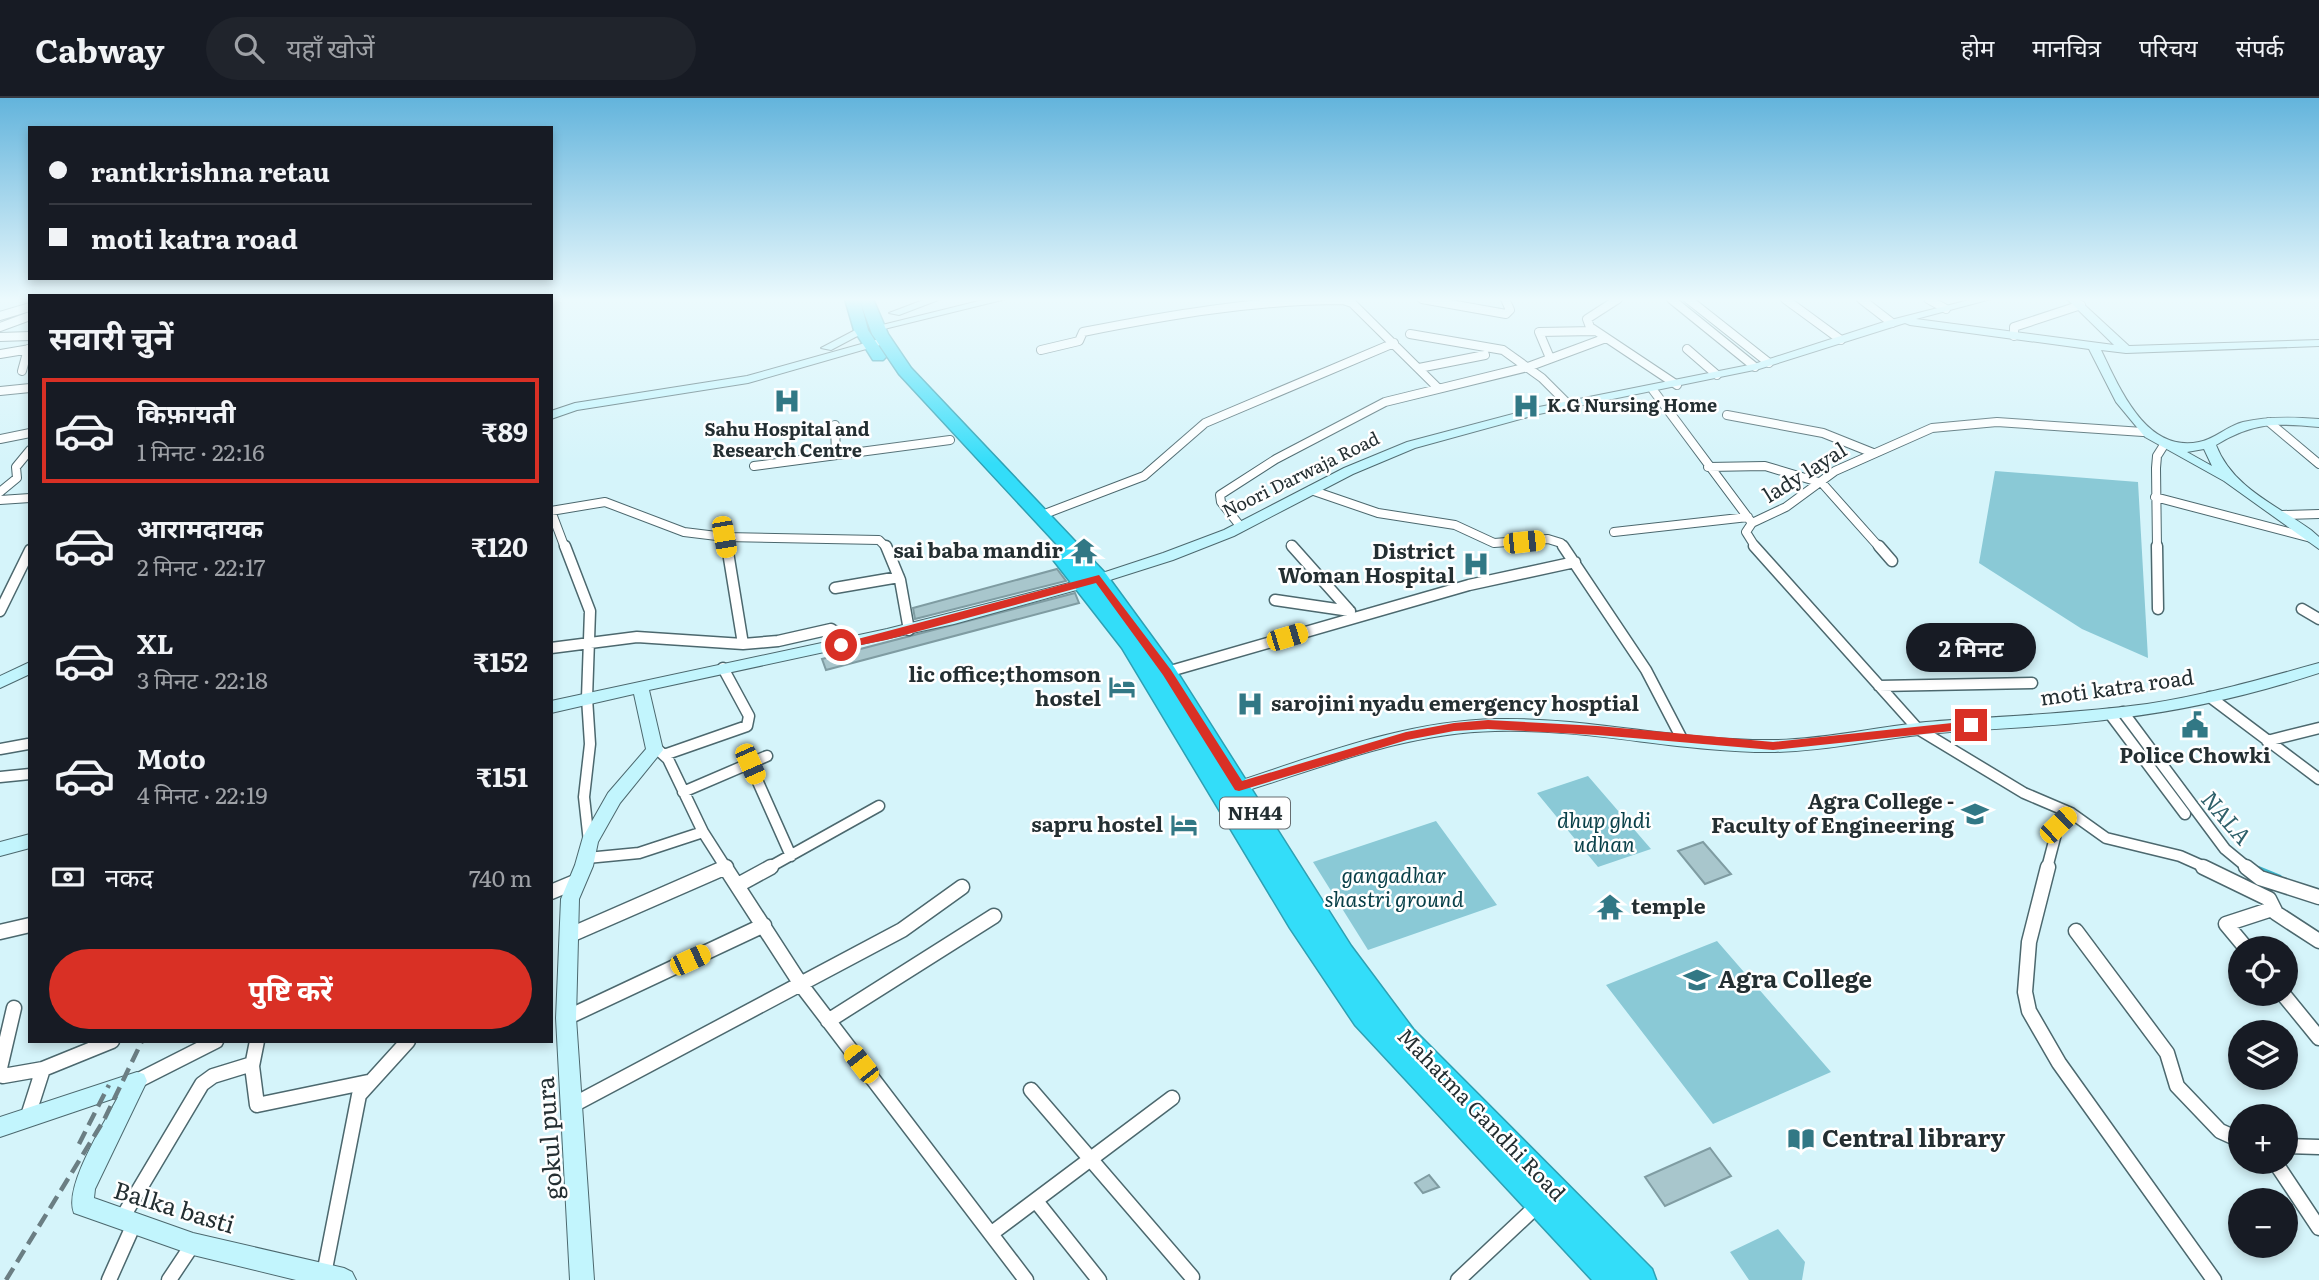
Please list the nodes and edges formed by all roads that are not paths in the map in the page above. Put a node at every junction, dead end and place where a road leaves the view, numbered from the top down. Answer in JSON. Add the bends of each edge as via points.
{"nodes":[{"id":1,"x":27,"y":354,"type":"edge"},
{"id":2,"x":820,"y":354,"type":"edge"},
{"id":3,"x":888,"y":354,"type":"edge"},
{"id":4,"x":891,"y":354,"type":"edge"},
{"id":5,"x":1368,"y":354,"type":"edge"},
{"id":6,"x":1405,"y":354,"type":"edge"},
{"id":7,"x":1510,"y":354,"type":"edge"},
{"id":8,"x":1548,"y":354,"type":"edge"},
{"id":9,"x":1560,"y":354,"type":"edge"},
{"id":10,"x":1630,"y":354,"type":"edge"},
{"id":11,"x":1693,"y":354,"type":"edge"},
{"id":12,"x":1739,"y":354,"type":"edge"},
{"id":13,"x":1758,"y":354,"type":"edge"},
{"id":14,"x":1797,"y":354,"type":"edge"},
{"id":15,"x":2097,"y":354,"type":"edge"},
{"id":16,"x":1485,"y":355,"type":"dead end"},
{"id":17,"x":1549,"y":358,"type":"junction"},
{"id":18,"x":1769,"y":363,"type":"junction"},
{"id":19,"x":1528,"y":367,"type":"junction"},
{"id":20,"x":1755,"y":367,"type":"junction"},
{"id":21,"x":1419,"y":368,"type":"junction"},
{"id":22,"x":22,"y":371,"type":"dead end"},
{"id":23,"x":1717,"y":375,"type":"junction"},
{"id":24,"x":1677,"y":385,"type":"junction"},
{"id":25,"x":28,"y":388,"type":"edge"},
{"id":26,"x":1438,"y":388,"type":"junction"},
{"id":27,"x":1653,"y":390,"type":"junction"},
{"id":28,"x":0,"y":391,"type":"edge"},
{"id":29,"x":1569,"y":405,"type":"junction"},
{"id":30,"x":553,"y":414,"type":"edge"},
{"id":31,"x":1727,"y":415,"type":"dead end"},
{"id":32,"x":2269,"y":422,"type":"junction"},
{"id":33,"x":2319,"y":423,"type":"edge"},
{"id":34,"x":835,"y":425,"type":"dead end"},
{"id":35,"x":2143,"y":432,"type":"junction"},
{"id":36,"x":28,"y":433,"type":"edge"},
{"id":37,"x":0,"y":439,"type":"edge"},
{"id":38,"x":950,"y":440,"type":"junction"},
{"id":39,"x":2164,"y":445,"type":"junction"},
{"id":40,"x":2209,"y":445,"type":"junction"},
{"id":41,"x":28,"y":452,"type":"edge"},
{"id":42,"x":1873,"y":453,"type":"junction"},
{"id":43,"x":835,"y":456,"type":"junction"},
{"id":44,"x":2319,"y":464,"type":"edge"},
{"id":45,"x":754,"y":466,"type":"dead end"},
{"id":46,"x":1708,"y":467,"type":"junction"},
{"id":47,"x":28,"y":470,"type":"edge"},
{"id":48,"x":16,"y":472,"type":"junction"},
{"id":49,"x":1822,"y":483,"type":"junction"},
{"id":50,"x":2235,"y":483,"type":"junction"},
{"id":51,"x":1311,"y":490,"type":"junction"},
{"id":52,"x":0,"y":492,"type":"edge"},
{"id":53,"x":2155,"y":497,"type":"junction"},
{"id":54,"x":28,"y":498,"type":"edge"},
{"id":55,"x":0,"y":500,"type":"edge"},
{"id":56,"x":553,"y":512,"type":"edge"},
{"id":57,"x":2319,"y":514,"type":"edge"},
{"id":58,"x":1042,"y":515,"type":"junction"},
{"id":59,"x":2282,"y":515,"type":"junction"},
{"id":60,"x":553,"y":517,"type":"edge"},
{"id":61,"x":1750,"y":520,"type":"junction"},
{"id":62,"x":1241,"y":527,"type":"junction"},
{"id":63,"x":1614,"y":532,"type":"dead end"},
{"id":64,"x":724,"y":537,"type":"junction"},
{"id":65,"x":2316,"y":542,"type":"edge"},
{"id":66,"x":1291,"y":545,"type":"dead end"},
{"id":67,"x":27,"y":561,"type":"edge"},
{"id":68,"x":1892,"y":561,"type":"dead end"},
{"id":69,"x":1575,"y":562,"type":"junction"},
{"id":70,"x":899,"y":577,"type":"junction"},
{"id":71,"x":1091,"y":581,"type":"junction"},
{"id":72,"x":835,"y":589,"type":"dead end"},
{"id":73,"x":1275,"y":600,"type":"dead end"},
{"id":74,"x":2158,"y":609,"type":"dead end"},
{"id":75,"x":2302,"y":609,"type":"dead end"},
{"id":76,"x":0,"y":611,"type":"edge"},
{"id":77,"x":1354,"y":613,"type":"junction"},
{"id":78,"x":2319,"y":619,"type":"edge"},
{"id":79,"x":909,"y":630,"type":"junction"},
{"id":80,"x":589,"y":642,"type":"junction"},
{"id":81,"x":743,"y":644,"type":"junction"},
{"id":82,"x":841,"y":645,"type":"junction"},
{"id":83,"x":553,"y":648,"type":"edge"},
{"id":84,"x":28,"y":668,"type":"edge"},
{"id":85,"x":723,"y":668,"type":"junction"},
{"id":86,"x":2319,"y":668,"type":"edge"},
{"id":87,"x":1167,"y":672,"type":"junction"},
{"id":88,"x":0,"y":683,"type":"edge"},
{"id":89,"x":2032,"y":683,"type":"dead end"},
{"id":90,"x":640,"y":686,"type":"junction"},
{"id":91,"x":1879,"y":686,"type":"junction"},
{"id":92,"x":2210,"y":697,"type":"junction"},
{"id":93,"x":587,"y":698,"type":"junction"},
{"id":94,"x":553,"y":706,"type":"edge"},
{"id":95,"x":2117,"y":713,"type":"junction"},
{"id":96,"x":2319,"y":728,"type":"edge"},
{"id":97,"x":1918,"y":729,"type":"junction"},
{"id":98,"x":1682,"y":739,"type":"junction"},
{"id":99,"x":2267,"y":741,"type":"junction"},
{"id":100,"x":28,"y":744,"type":"edge"},
{"id":101,"x":0,"y":749,"type":"edge"},
{"id":102,"x":660,"y":751,"type":"junction"},
{"id":103,"x":767,"y":757,"type":"dead end"},
{"id":104,"x":750,"y":764,"type":"junction"},
{"id":105,"x":28,"y":774,"type":"edge"},
{"id":106,"x":0,"y":777,"type":"edge"},
{"id":107,"x":2319,"y":779,"type":"edge"},
{"id":108,"x":1239,"y":787,"type":"junction"},
{"id":109,"x":683,"y":792,"type":"junction"},
{"id":110,"x":879,"y":806,"type":"dead end"},
{"id":111,"x":2071,"y":813,"type":"junction"},
{"id":112,"x":2185,"y":814,"type":"dead end"},
{"id":113,"x":704,"y":832,"type":"junction"},
{"id":114,"x":28,"y":842,"type":"edge"},
{"id":115,"x":0,"y":849,"type":"edge"},
{"id":116,"x":588,"y":850,"type":"junction"},
{"id":117,"x":791,"y":856,"type":"junction"},
{"id":118,"x":726,"y":867,"type":"junction"},
{"id":119,"x":575,"y":881,"type":"junction"},
{"id":120,"x":2255,"y":883,"type":"junction"},
{"id":121,"x":738,"y":885,"type":"junction"},
{"id":122,"x":962,"y":887,"type":"dead end"},
{"id":123,"x":553,"y":891,"type":"edge"},
{"id":124,"x":2319,"y":897,"type":"edge"},
{"id":125,"x":2272,"y":909,"type":"junction"},
{"id":126,"x":994,"y":916,"type":"dead end"},
{"id":127,"x":28,"y":925,"type":"edge"},
{"id":128,"x":764,"y":925,"type":"junction"},
{"id":129,"x":2076,"y":931,"type":"dead end"},
{"id":130,"x":0,"y":932,"type":"edge"},
{"id":131,"x":568,"y":936,"type":"junction"},
{"id":132,"x":2236,"y":936,"type":"edge"},
{"id":133,"x":2319,"y":941,"type":"edge"},
{"id":134,"x":802,"y":986,"type":"junction"},
{"id":135,"x":2293,"y":1006,"type":"edge"},
{"id":136,"x":14,"y":1008,"type":"dead end"},
{"id":137,"x":566,"y":1018,"type":"junction"},
{"id":138,"x":828,"y":1021,"type":"junction"},
{"id":139,"x":2319,"y":1038,"type":"edge"},
{"id":140,"x":107,"y":1043,"type":"edge"},
{"id":141,"x":212,"y":1043,"type":"edge"},
{"id":142,"x":257,"y":1043,"type":"edge"},
{"id":143,"x":406,"y":1043,"type":"edge"},
{"id":144,"x":252,"y":1064,"type":"junction"},
{"id":145,"x":43,"y":1069,"type":"junction"},
{"id":146,"x":137,"y":1081,"type":"junction"},
{"id":147,"x":368,"y":1082,"type":"junction"},
{"id":148,"x":1031,"y":1090,"type":"dead end"},
{"id":149,"x":1172,"y":1098,"type":"dead end"},
{"id":150,"x":573,"y":1105,"type":"junction"},
{"id":151,"x":27,"y":1119,"type":"junction"},
{"id":152,"x":0,"y":1128,"type":"edge"},
{"id":153,"x":2228,"y":1135,"type":"edge"},
{"id":154,"x":2298,"y":1146,"type":"edge"},
{"id":155,"x":2319,"y":1147,"type":"edge"},
{"id":156,"x":1093,"y":1161,"type":"junction"},
{"id":157,"x":2283,"y":1174,"type":"edge"},
{"id":158,"x":1547,"y":1196,"type":"junction"},
{"id":159,"x":1036,"y":1201,"type":"junction"},
{"id":160,"x":127,"y":1222,"type":"junction"},
{"id":161,"x":2319,"y":1228,"type":"edge"},
{"id":162,"x":992,"y":1233,"type":"junction"},
{"id":163,"x":193,"y":1244,"type":"junction"},
{"id":164,"x":334,"y":1277,"type":"edge"},
{"id":165,"x":1192,"y":1277,"type":"dead end"},
{"id":166,"x":1020,"y":1278,"type":"edge"},
{"id":167,"x":109,"y":1280,"type":"edge"},
{"id":168,"x":169,"y":1280,"type":"edge"},
{"id":169,"x":582,"y":1280,"type":"edge"},
{"id":170,"x":1099,"y":1280,"type":"edge"},
{"id":171,"x":1458,"y":1280,"type":"edge"},
{"id":172,"x":1613,"y":1280,"type":"edge"},
{"id":173,"x":1641,"y":1280,"type":"edge"},
{"id":174,"x":2214,"y":1280,"type":"edge"}],
"edges":[{"from":1,"to":22,"type":"street"},
{"from":2,"to":30,"type":"street","via":[[748,379]]},
{"from":3,"to":38,"type":"highway","name":"Mahatma Gandhi Road","number":"NH44"},
{"from":4,"to":58,"type":"highway","name":"Mahatma Gandhi Road","number":"NH44","via":[[955,428]]},
{"from":5,"to":58,"type":"street","via":[[1205,424],[1144,476]]},
{"from":6,"to":21,"type":"street"},
{"from":7,"to":19,"type":"street"},
{"from":8,"to":17,"type":"street"},
{"from":9,"to":17,"type":"street"},
{"from":10,"to":24,"type":"street"},
{"from":11,"to":23,"type":"street"},
{"from":12,"to":20,"type":"street"},
{"from":13,"to":18,"type":"street"},
{"from":14,"to":18,"type":"street","name":"Noori Darwaja Road"},
{"from":15,"to":35,"type":"street"},
{"from":16,"to":21,"type":"street"},
{"from":17,"to":19,"type":"street"},
{"from":18,"to":20,"type":"street","name":"Noori Darwaja Road"},
{"from":19,"to":26,"type":"street"},
{"from":19,"to":29,"type":"street"},
{"from":20,"to":23,"type":"street","name":"Noori Darwaja Road"},
{"from":21,"to":26,"type":"street"},
{"from":23,"to":24,"type":"street","name":"Noori Darwaja Road"},
{"from":24,"to":27,"type":"street","name":"Noori Darwaja Road"},
{"from":25,"to":28,"type":"street"},
{"from":26,"to":62,"type":"street","via":[[1374,407],[1220,495]]},
{"from":27,"to":29,"type":"street","name":"Noori Darwaja Road"},
{"from":27,"to":46,"type":"street"},
{"from":29,"to":51,"type":"street","name":"Noori Darwaja Road","via":[[1440,435],[1367,462]]},
{"from":31,"to":42,"type":"street","via":[[1815,431]]},
{"from":32,"to":33,"type":"street"},
{"from":32,"to":40,"type":"street","via":[[2233,429]]},
{"from":32,"to":44,"type":"street"},
{"from":34,"to":43,"type":"street"},
{"from":35,"to":39,"type":"street"},
{"from":35,"to":42,"type":"street","name":"lady layal","via":[[1965,422],[1932,428]]},
{"from":36,"to":37,"type":"street"},
{"from":38,"to":43,"type":"street"},
{"from":38,"to":71,"type":"highway","name":"Mahatma Gandhi Road","number":"NH44"},
{"from":39,"to":40,"type":"street"},
{"from":39,"to":50,"type":"street"},
{"from":39,"to":53,"type":"street","via":[[2157,456]]},
{"from":40,"to":50,"type":"street","via":[[2214,461]]},
{"from":41,"to":48,"type":"street"},
{"from":42,"to":49,"type":"street","name":"lady layal","via":[[1835,471]]},
{"from":43,"to":45,"type":"street"},
{"from":46,"to":49,"type":"street","via":[[1765,466]]},
{"from":46,"to":61,"type":"street"},
{"from":47,"to":48,"type":"street"},
{"from":48,"to":52,"type":"street","via":[[17,478]]},
{"from":49,"to":61,"type":"street","name":"lady layal","via":[[1778,512]]},
{"from":49,"to":68,"type":"street"},
{"from":50,"to":59,"type":"street"},
{"from":51,"to":62,"type":"street","name":"Noori Darwaja Road"},
{"from":51,"to":69,"type":"street","via":[[1378,513],[1455,525],[1494,543],[1556,541]]},
{"from":53,"to":65,"type":"street"},
{"from":53,"to":74,"type":"street"},
{"from":54,"to":55,"type":"street"},
{"from":56,"to":64,"type":"street","via":[[605,502],[665,527]]},
{"from":57,"to":59,"type":"street"},
{"from":58,"to":71,"type":"highway","name":"Mahatma Gandhi Road","number":"NH44"},
{"from":59,"to":65,"type":"street"},
{"from":60,"to":80,"type":"street","via":[[587,599]]},
{"from":61,"to":63,"type":"street"},
{"from":61,"to":91,"type":"street","name":"lady layal","via":[[1746,532],[1754,546]]},
{"from":62,"to":71,"type":"street","name":"Noori Darwaja Road"},
{"from":64,"to":70,"type":"street","via":[[879,540],[888,545]]},
{"from":64,"to":81,"type":"street"},
{"from":66,"to":77,"type":"street"},
{"from":67,"to":76,"type":"street"},
{"from":69,"to":77,"type":"street"},
{"from":69,"to":98,"type":"street","via":[[1646,670]]},
{"from":70,"to":72,"type":"street"},
{"from":70,"to":79,"type":"street"},
{"from":71,"to":79,"type":"street","name":"Noori Darwaja Road"},
{"from":71,"to":87,"type":"highway","name":"Mahatma Gandhi Road","number":"NH44"},
{"from":71,"to":158,"type":"highway","name":"Mahatma Gandhi Road","number":"NH44","via":[[1299,921],[1364,1017]]},
{"from":73,"to":77,"type":"street"},
{"from":75,"to":78,"type":"street"},
{"from":77,"to":87,"type":"street"},
{"from":79,"to":82,"type":"street","name":"Noori Darwaja Road"},
{"from":80,"to":81,"type":"street","via":[[662,637]]},
{"from":80,"to":83,"type":"street"},
{"from":80,"to":93,"type":"street"},
{"from":81,"to":82,"type":"street","via":[[831,629]]},
{"from":82,"to":85,"type":"street","name":"Noori Darwaja Road"},
{"from":84,"to":88,"type":"street"},
{"from":85,"to":90,"type":"street","name":"Noori Darwaja Road"},
{"from":85,"to":102,"type":"street","via":[[749,716],[747,726]]},
{"from":86,"to":92,"type":"street","name":"moti katra road"},
{"from":87,"to":108,"type":"highway","name":"Mahatma Gandhi Road","number":"NH44"},
{"from":89,"to":91,"type":"street"},
{"from":90,"to":93,"type":"street","name":"Noori Darwaja Road"},
{"from":90,"to":102,"type":"street"},
{"from":91,"to":97,"type":"street","name":"lady layal"},
{"from":92,"to":95,"type":"street","name":"moti katra road"},
{"from":92,"to":99,"type":"street"},
{"from":93,"to":94,"type":"street","name":"Noori Darwaja Road"},
{"from":93,"to":116,"type":"street","via":[[590,744],[584,797]]},
{"from":95,"to":97,"type":"street","name":"moti katra road"},
{"from":95,"to":112,"type":"street","name":"moti katra road"},
{"from":95,"to":120,"type":"street"},
{"from":96,"to":99,"type":"street"},
{"from":97,"to":98,"type":"street","name":"moti katra road","via":[[1773,746]]},
{"from":97,"to":111,"type":"street","name":"lady layal","via":[[2024,793]]},
{"from":98,"to":108,"type":"street","name":"moti katra road","via":[[1488,724],[1454,727],[1406,736]]},
{"from":99,"to":107,"type":"street"},
{"from":100,"to":101,"type":"street"},
{"from":102,"to":109,"type":"street"},
{"from":102,"to":116,"type":"street","name":"gokul pura","via":[[614,798]]},
{"from":103,"to":104,"type":"street"},
{"from":104,"to":109,"type":"street"},
{"from":104,"to":117,"type":"street"},
{"from":105,"to":106,"type":"street"},
{"from":108,"to":158,"type":"highway","name":"Mahatma Gandhi Road","number":"NH44","via":[[1342,954],[1397,1029]]},
{"from":109,"to":113,"type":"street"},
{"from":110,"to":117,"type":"street"},
{"from":111,"to":120,"type":"street","name":"lady layal","via":[[2114,842],[2180,856]]},
{"from":111,"to":174,"type":"street","via":[[2058,825],[2029,942],[2025,992],[2029,1011],[2059,1063]]},
{"from":113,"to":116,"type":"street","via":[[639,853]]},
{"from":113,"to":118,"type":"street"},
{"from":114,"to":115,"type":"street"},
{"from":116,"to":119,"type":"street","name":"gokul pura"},
{"from":117,"to":121,"type":"street"},
{"from":118,"to":121,"type":"street"},
{"from":118,"to":131,"type":"street"},
{"from":119,"to":123,"type":"street"},
{"from":119,"to":131,"type":"street","name":"gokul pura"},
{"from":120,"to":124,"type":"street"},
{"from":120,"to":125,"type":"street"},
{"from":121,"to":128,"type":"street"},
{"from":122,"to":134,"type":"street","via":[[902,930]]},
{"from":125,"to":132,"type":"street","via":[[2226,924]]},
{"from":125,"to":133,"type":"street"},
{"from":126,"to":138,"type":"street"},
{"from":127,"to":130,"type":"street"},
{"from":128,"to":134,"type":"street"},
{"from":128,"to":137,"type":"street"},
{"from":129,"to":153,"type":"street","via":[[2166,1053],[2185,1097]]},
{"from":131,"to":137,"type":"street","name":"gokul pura"},
{"from":134,"to":138,"type":"street"},
{"from":134,"to":150,"type":"street"},
{"from":135,"to":139,"type":"street"},
{"from":136,"to":145,"type":"street","via":[[1,1074]]},
{"from":137,"to":150,"type":"street","name":"gokul pura"},
{"from":138,"to":162,"type":"street"},
{"from":140,"to":145,"type":"street"},
{"from":141,"to":146,"type":"street"},
{"from":142,"to":144,"type":"street"},
{"from":143,"to":147,"type":"street"},
{"from":144,"to":147,"type":"street","via":[[257,1105]]},
{"from":144,"to":160,"type":"street","via":[[201,1084]]},
{"from":145,"to":151,"type":"street"},
{"from":146,"to":151,"type":"street"},
{"from":146,"to":160,"type":"street","name":"Balka basti","via":[[81,1201],[85,1208]]},
{"from":147,"to":164,"type":"street","via":[[359,1095]]},
{"from":148,"to":156,"type":"street"},
{"from":149,"to":156,"type":"street"},
{"from":150,"to":169,"type":"street","name":"gokul pura"},
{"from":151,"to":152,"type":"street"},
{"from":154,"to":155,"type":"street"},
{"from":156,"to":159,"type":"street"},
{"from":156,"to":165,"type":"street"},
{"from":157,"to":161,"type":"street"},
{"from":158,"to":171,"type":"street"},
{"from":158,"to":172,"type":"highway","name":"Mahatma Gandhi Road","number":"NH44"},
{"from":158,"to":173,"type":"highway","name":"Mahatma Gandhi Road","number":"NH44"},
{"from":159,"to":162,"type":"street"},
{"from":159,"to":170,"type":"street"},
{"from":160,"to":163,"type":"street","name":"Balka basti"},
{"from":160,"to":167,"type":"street"},
{"from":162,"to":166,"type":"street"},
{"from":163,"to":164,"type":"street","name":"Balka basti"},
{"from":163,"to":168,"type":"street"}]}
